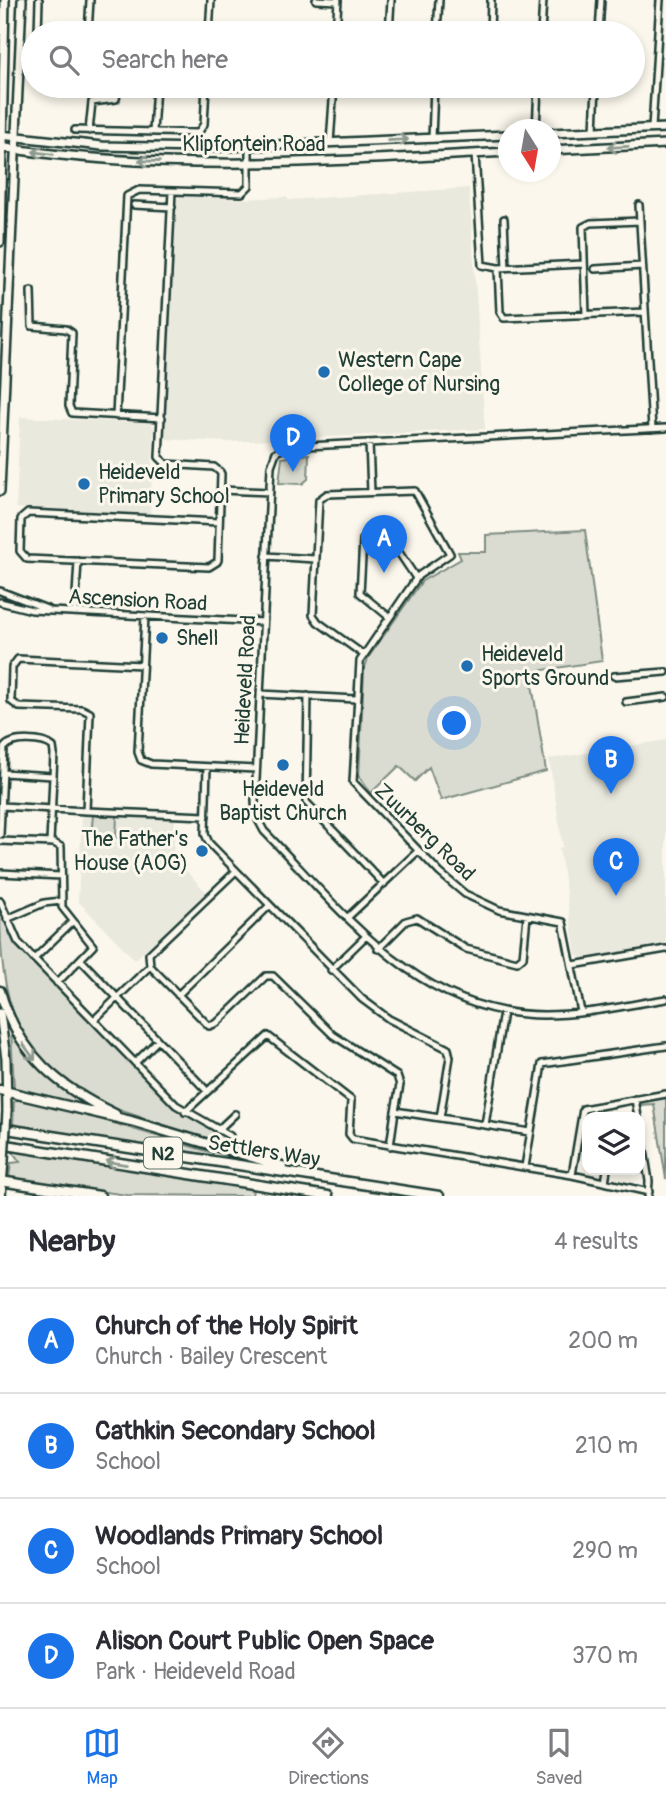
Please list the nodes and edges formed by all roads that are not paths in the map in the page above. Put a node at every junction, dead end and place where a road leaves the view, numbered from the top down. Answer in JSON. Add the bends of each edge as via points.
{"nodes":[{"id":1,"x":5,"y":0,"type":"edge"},
{"id":2,"x":22,"y":0,"type":"edge"},
{"id":3,"x":39,"y":0,"type":"edge"},
{"id":4,"x":90,"y":0,"type":"edge"},
{"id":5,"x":211,"y":0,"type":"edge"},
{"id":6,"x":316,"y":0,"type":"edge"},
{"id":7,"x":391,"y":0,"type":"edge"},
{"id":8,"x":439,"y":0,"type":"edge"},
{"id":9,"x":491,"y":0,"type":"edge"},
{"id":10,"x":543,"y":0,"type":"edge"},
{"id":11,"x":601,"y":0,"type":"edge"},
{"id":12,"x":660,"y":0,"type":"edge"},
{"id":13,"x":338,"y":1,"type":"edge"},
{"id":14,"x":38,"y":21,"type":"edge"},
{"id":15,"x":89,"y":21,"type":"edge"},
{"id":16,"x":210,"y":21,"type":"edge"},
{"id":17,"x":337,"y":21,"type":"edge"},
{"id":18,"x":390,"y":21,"type":"edge"},
{"id":19,"x":438,"y":21,"type":"edge"},
{"id":20,"x":490,"y":21,"type":"edge"},
{"id":21,"x":542,"y":21,"type":"edge"},
{"id":22,"x":600,"y":21,"type":"edge"},
{"id":23,"x":116,"y":98,"type":"edge"},
{"id":24,"x":155,"y":98,"type":"edge"},
{"id":25,"x":205,"y":98,"type":"edge"},
{"id":26,"x":333,"y":98,"type":"edge"},
{"id":27,"x":434,"y":98,"type":"edge"},
{"id":28,"x":537,"y":98,"type":"edge"},
{"id":29,"x":595,"y":98,"type":"edge"},
{"id":30,"x":536,"y":119,"type":"edge"},
{"id":31,"x":652,"y":128,"type":"junction"},
{"id":32,"x":666,"y":128,"type":"edge"},
{"id":33,"x":75,"y":130,"type":"dead end"},
{"id":34,"x":89,"y":131,"type":"junction"},
{"id":35,"x":594,"y":131,"type":"junction"},
{"id":36,"x":153,"y":132,"type":"junction"},
{"id":37,"x":561,"y":133,"type":"edge"},
{"id":38,"x":1,"y":135,"type":"edge"},
{"id":39,"x":498,"y":135,"type":"edge"},
{"id":40,"x":15,"y":136,"type":"junction"},
{"id":41,"x":432,"y":138,"type":"junction"},
{"id":42,"x":330,"y":143,"type":"junction"},
{"id":43,"x":666,"y":144,"type":"edge"},
{"id":44,"x":1,"y":147,"type":"edge"},
{"id":45,"x":249,"y":147,"type":"junction"},
{"id":46,"x":15,"y":149,"type":"junction"},
{"id":47,"x":561,"y":149,"type":"edge"},
{"id":48,"x":498,"y":153,"type":"edge"},
{"id":49,"x":475,"y":154,"type":"junction"},
{"id":50,"x":249,"y":164,"type":"junction"},
{"id":51,"x":172,"y":191,"type":"junction"},
{"id":52,"x":134,"y":205,"type":"dead end"},
{"id":53,"x":639,"y":205,"type":"dead end"},
{"id":54,"x":172,"y":207,"type":"junction"},
{"id":55,"x":504,"y":219,"type":"dead end"},
{"id":56,"x":640,"y":220,"type":"junction"},
{"id":57,"x":0,"y":242,"type":"edge"},
{"id":58,"x":583,"y":264,"type":"junction"},
{"id":59,"x":642,"y":266,"type":"junction"},
{"id":60,"x":498,"y":268,"type":"junction"},
{"id":61,"x":506,"y":268,"type":"junction"},
{"id":62,"x":596,"y":270,"type":"dead end"},
{"id":63,"x":31,"y":291,"type":"dead end"},
{"id":64,"x":645,"y":312,"type":"junction"},
{"id":65,"x":586,"y":315,"type":"junction"},
{"id":66,"x":116,"y":416,"type":"junction"},
{"id":67,"x":162,"y":418,"type":"junction"},
{"id":68,"x":666,"y":428,"type":"edge"},
{"id":69,"x":652,"y":429,"type":"junction"},
{"id":70,"x":369,"y":443,"type":"junction"},
{"id":71,"x":220,"y":490,"type":"junction"},
{"id":72,"x":0,"y":491,"type":"edge"},
{"id":73,"x":270,"y":492,"type":"junction"},
{"id":74,"x":371,"y":492,"type":"junction"},
{"id":75,"x":219,"y":522,"type":"junction"},
{"id":76,"x":266,"y":556,"type":"junction"},
{"id":77,"x":315,"y":559,"type":"junction"},
{"id":78,"x":78,"y":561,"type":"junction"},
{"id":79,"x":416,"y":578,"type":"junction"},
{"id":80,"x":0,"y":591,"type":"edge"},
{"id":81,"x":0,"y":602,"type":"edge"},
{"id":82,"x":53,"y":611,"type":"junction"},
{"id":83,"x":75,"y":612,"type":"junction"},
{"id":84,"x":145,"y":616,"type":"junction"},
{"id":85,"x":389,"y":617,"type":"junction"},
{"id":86,"x":263,"y":622,"type":"junction"},
{"id":87,"x":364,"y":655,"type":"junction"},
{"id":88,"x":142,"y":665,"type":"junction"},
{"id":89,"x":666,"y":672,"type":"edge"},
{"id":90,"x":614,"y":676,"type":"dead end"},
{"id":91,"x":260,"y":694,"type":"junction"},
{"id":92,"x":308,"y":696,"type":"junction"},
{"id":93,"x":666,"y":697,"type":"edge"},
{"id":94,"x":356,"y":699,"type":"junction"},
{"id":95,"x":626,"y":702,"type":"dead end"},
{"id":96,"x":207,"y":767,"type":"junction"},
{"id":97,"x":256,"y":769,"type":"junction"},
{"id":98,"x":3,"y":773,"type":"junction"},
{"id":99,"x":53,"y":776,"type":"junction"},
{"id":100,"x":2,"y":806,"type":"edge"},
{"id":101,"x":52,"y":808,"type":"junction"},
{"id":102,"x":86,"y":811,"type":"junction"},
{"id":103,"x":206,"y":816,"type":"junction"},
{"id":104,"x":0,"y":835,"type":"edge"},
{"id":105,"x":0,"y":841,"type":"edge"},
{"id":106,"x":50,"y":843,"type":"junction"},
{"id":107,"x":418,"y":851,"type":"junction"},
{"id":108,"x":236,"y":871,"type":"junction"},
{"id":109,"x":0,"y":873,"type":"edge"},
{"id":110,"x":61,"y":876,"type":"junction"},
{"id":111,"x":384,"y":884,"type":"junction"},
{"id":112,"x":0,"y":901,"type":"edge"},
{"id":113,"x":61,"y":901,"type":"junction"},
{"id":114,"x":269,"y":906,"type":"junction"},
{"id":115,"x":527,"y":916,"type":"junction"},
{"id":116,"x":348,"y":917,"type":"junction"},
{"id":117,"x":7,"y":919,"type":"junction"},
{"id":118,"x":74,"y":921,"type":"junction"},
{"id":119,"x":366,"y":936,"type":"junction"},
{"id":120,"x":379,"y":949,"type":"junction"},
{"id":121,"x":666,"y":949,"type":"edge"},
{"id":122,"x":33,"y":959,"type":"junction"},
{"id":123,"x":81,"y":960,"type":"junction"},
{"id":124,"x":573,"y":965,"type":"junction"},
{"id":125,"x":150,"y":966,"type":"junction"},
{"id":126,"x":331,"y":970,"type":"junction"},
{"id":127,"x":57,"y":983,"type":"junction"},
{"id":128,"x":0,"y":991,"type":"edge"},
{"id":129,"x":178,"y":995,"type":"junction"},
{"id":130,"x":117,"y":998,"type":"junction"},
{"id":131,"x":666,"y":999,"type":"edge"},
{"id":132,"x":503,"y":1012,"type":"junction"},
{"id":133,"x":581,"y":1012,"type":"junction"},
{"id":134,"x":0,"y":1013,"type":"edge"},
{"id":135,"x":94,"y":1020,"type":"junction"},
{"id":136,"x":158,"y":1040,"type":"junction"},
{"id":137,"x":666,"y":1046,"type":"edge"},
{"id":138,"x":135,"y":1063,"type":"junction"},
{"id":139,"x":4,"y":1091,"type":"edge"},
{"id":140,"x":207,"y":1091,"type":"junction"},
{"id":141,"x":666,"y":1094,"type":"edge"},
{"id":142,"x":635,"y":1099,"type":"junction"},
{"id":143,"x":396,"y":1111,"type":"junction"},
{"id":144,"x":185,"y":1112,"type":"junction"},
{"id":145,"x":637,"y":1112,"type":"edge"},
{"id":146,"x":235,"y":1114,"type":"dead end"},
{"id":147,"x":440,"y":1118,"type":"junction"},
{"id":148,"x":131,"y":1121,"type":"junction"},
{"id":149,"x":485,"y":1125,"type":"junction"},
{"id":150,"x":0,"y":1128,"type":"edge"},
{"id":151,"x":218,"y":1130,"type":"junction"},
{"id":152,"x":530,"y":1132,"type":"junction"},
{"id":153,"x":230,"y":1136,"type":"dead end"},
{"id":154,"x":0,"y":1144,"type":"edge"},
{"id":155,"x":390,"y":1146,"type":"junction"},
{"id":156,"x":525,"y":1167,"type":"junction"},
{"id":157,"x":645,"y":1170,"type":"edge"},
{"id":158,"x":572,"y":1175,"type":"junction"},
{"id":159,"x":606,"y":1175,"type":"edge"},
{"id":160,"x":325,"y":1178,"type":"junction"},
{"id":161,"x":1,"y":1182,"type":"edge"},
{"id":162,"x":605,"y":1182,"type":"junction"},
{"id":163,"x":648,"y":1194,"type":"edge"},
{"id":164,"x":1,"y":1196,"type":"edge"},
{"id":165,"x":100,"y":1196,"type":"edge"},
{"id":166,"x":328,"y":1196,"type":"edge"},
{"id":167,"x":439,"y":1196,"type":"edge"}],
"edges":[{"from":1,"to":38,"type":"main road"},
{"from":2,"to":40,"type":"main road"},
{"from":3,"to":14,"type":"street"},
{"from":4,"to":15,"type":"street"},
{"from":5,"to":16,"type":"street"},
{"from":6,"to":13,"type":"street"},
{"from":7,"to":18,"type":"street"},
{"from":8,"to":19,"type":"street"},
{"from":9,"to":20,"type":"street"},
{"from":10,"to":21,"type":"street"},
{"from":11,"to":22,"type":"street"},
{"from":12,"to":31,"type":"street"},
{"from":13,"to":17,"type":"street"},
{"from":23,"to":34,"type":"street","via":[[92,102]]},
{"from":24,"to":36,"type":"street"},
{"from":25,"to":36,"type":"street","via":[[202,131]]},
{"from":26,"to":42,"type":"street"},
{"from":27,"to":41,"type":"street"},
{"from":28,"to":30,"type":"street"},
{"from":29,"to":35,"type":"street"},
{"from":31,"to":32,"type":"main road"},
{"from":31,"to":35,"type":"main road"},
{"from":33,"to":34,"type":"street"},
{"from":34,"to":36,"type":"street"},
{"from":35,"to":37,"type":"main road"},
{"from":38,"to":40,"type":"main road","name":"Klipfontein Road"},
{"from":38,"to":44,"type":"main road"},
{"from":39,"to":41,"type":"main road","name":"Klipfontein Road"},
{"from":40,"to":45,"type":"main road","name":"Klipfontein Road","via":[[115,146]]},
{"from":40,"to":46,"type":"main road"},
{"from":42,"to":41,"type":"main road","name":"Klipfontein Road","one_way":true},
{"from":42,"to":45,"type":"main road","name":"Klipfontein Road"},
{"from":43,"to":47,"type":"main road","one_way":true},
{"from":44,"to":46,"type":"main road","name":"Klipfontein Road"},
{"from":44,"to":57,"type":"main road"},
{"from":45,"to":50,"type":"street"},
{"from":50,"to":46,"type":"main road","name":"Klipfontein Road","one_way":true,"via":[[81,157]]},
{"from":46,"to":72,"type":"main road"},
{"from":48,"to":49,"type":"main road","name":"Klipfontein Road"},
{"from":49,"to":50,"type":"main road","name":"Klipfontein Road"},
{"from":49,"to":60,"type":"street","via":[[481,262]]},
{"from":50,"to":51,"type":"street","via":[[249,186],[242,193]]},
{"from":51,"to":54,"type":"street"},
{"from":51,"to":66,"type":"street","via":[[136,190],[125,202]]},
{"from":52,"to":54,"type":"street"},
{"from":53,"to":56,"type":"street"},
{"from":54,"to":67,"type":"street"},
{"from":55,"to":61,"type":"street"},
{"from":56,"to":58,"type":"street","via":[[591,223],[583,228]]},
{"from":56,"to":59,"type":"street"},
{"from":58,"to":61,"type":"street"},
{"from":58,"to":65,"type":"street"},
{"from":59,"to":62,"type":"street"},
{"from":59,"to":64,"type":"street"},
{"from":60,"to":61,"type":"street"},
{"from":60,"to":65,"type":"street","via":[[504,318]]},
{"from":63,"to":66,"type":"street","via":[[32,326],[72,333],[70,411]]},
{"from":64,"to":65,"type":"street"},
{"from":64,"to":69,"type":"street"},
{"from":66,"to":67,"type":"street"},
{"from":67,"to":71,"type":"street","via":[[161,461],[217,468]]},
{"from":68,"to":69,"type":"street","name":"Heideveld Road"},
{"from":69,"to":70,"type":"street","name":"Heideveld Road"},
{"from":70,"to":73,"type":"street","name":"Heideveld Road","via":[[281,449],[271,463]]},
{"from":70,"to":74,"type":"street"},
{"from":71,"to":73,"type":"street"},
{"from":71,"to":75,"type":"street"},
{"from":73,"to":76,"type":"street","name":"Heideveld Road"},
{"from":74,"to":77,"type":"street","via":[[320,497]]},
{"from":74,"to":79,"type":"street","name":"Zuurberg Road","via":[[417,492],[450,554]]},
{"from":75,"to":78,"type":"street","via":[[215,565]]},
{"from":75,"to":78,"type":"street","via":[[23,515],[22,556]]},
{"from":76,"to":77,"type":"street"},
{"from":76,"to":86,"type":"street","name":"Heideveld Road"},
{"from":77,"to":87,"type":"street","via":[[315,618]]},
{"from":78,"to":83,"type":"street"},
{"from":79,"to":85,"type":"street","name":"Zuurberg Road"},
{"from":79,"to":85,"type":"street","via":[[388,538],[363,540],[360,593]]},
{"from":80,"to":82,"type":"street","name":"Ascension Road"},
{"from":81,"to":82,"type":"street","name":"Ascension Road"},
{"from":82,"to":83,"type":"street","name":"Ascension Road"},
{"from":83,"to":84,"type":"street","name":"Ascension Road"},
{"from":84,"to":86,"type":"street","name":"Ascension Road"},
{"from":84,"to":88,"type":"street"},
{"from":85,"to":87,"type":"street","name":"Zuurberg Road"},
{"from":86,"to":91,"type":"street","name":"Heideveld Road"},
{"from":87,"to":94,"type":"street","name":"Zuurberg Road","via":[[358,667]]},
{"from":88,"to":96,"type":"street","via":[[139,758],[148,764]]},
{"from":88,"to":102,"type":"street","via":[[19,659],[13,664],[14,706],[90,713]]},
{"from":89,"to":90,"type":"street"},
{"from":91,"to":92,"type":"street"},
{"from":91,"to":97,"type":"street","name":"Heideveld Road"},
{"from":92,"to":94,"type":"street"},
{"from":92,"to":111,"type":"street","via":[[306,802]]},
{"from":93,"to":95,"type":"street"},
{"from":94,"to":107,"type":"street","name":"Zuurberg Road","via":[[353,782]]},
{"from":96,"to":97,"type":"street"},
{"from":96,"to":103,"type":"street"},
{"from":97,"to":116,"type":"street","name":"Heideveld Road","via":[[255,808],[261,826]]},
{"from":98,"to":99,"type":"street"},
{"from":98,"to":99,"type":"street","via":[[8,743],[46,743],[52,745]]},
{"from":98,"to":100,"type":"street"},
{"from":99,"to":101,"type":"street"},
{"from":100,"to":101,"type":"street"},
{"from":100,"to":104,"type":"street"},
{"from":101,"to":102,"type":"street"},
{"from":101,"to":106,"type":"street"},
{"from":102,"to":103,"type":"street"},
{"from":103,"to":108,"type":"street","via":[[207,839]]},
{"from":105,"to":106,"type":"street"},
{"from":106,"to":110,"type":"street","via":[[61,847]]},
{"from":107,"to":111,"type":"street"},
{"from":107,"to":115,"type":"street","name":"Zuurberg Road","via":[[465,894],[499,910]]},
{"from":108,"to":114,"type":"street"},
{"from":108,"to":125,"type":"street","via":[[149,954]]},
{"from":109,"to":110,"type":"street"},
{"from":110,"to":113,"type":"street"},
{"from":111,"to":116,"type":"street"},
{"from":112,"to":117,"type":"street"},
{"from":113,"to":117,"type":"street"},
{"from":113,"to":118,"type":"street"},
{"from":114,"to":126,"type":"street"},
{"from":114,"to":129,"type":"street"},
{"from":115,"to":120,"type":"street","via":[[523,957],[517,962],[466,948],[417,918],[406,921]]},
{"from":115,"to":124,"type":"street","name":"Zuurberg Road","via":[[563,922]]},
{"from":116,"to":119,"type":"street","name":"Heideveld Road"},
{"from":117,"to":122,"type":"street"},
{"from":118,"to":122,"type":"street"},
{"from":118,"to":123,"type":"street","via":[[93,944]]},
{"from":119,"to":120,"type":"street","name":"Heideveld Road"},
{"from":119,"to":126,"type":"street"},
{"from":120,"to":132,"type":"street","name":"Heideveld Road","via":[[440,991]]},
{"from":121,"to":124,"type":"street"},
{"from":122,"to":127,"type":"street"},
{"from":123,"to":127,"type":"street"},
{"from":123,"to":130,"type":"street"},
{"from":124,"to":133,"type":"street","name":"Zuurberg Road"},
{"from":125,"to":129,"type":"street"},
{"from":125,"to":130,"type":"street"},
{"from":126,"to":147,"type":"street","via":[[389,1019],[448,1049]]},
{"from":127,"to":135,"type":"street"},
{"from":128,"to":148,"type":"highway","one_way":true,"via":[[14,1029],[35,1061],[79,1097]]},
{"from":129,"to":143,"type":"street","via":[[211,1026],[266,976],[273,976],[333,1035],[397,1076]]},
{"from":130,"to":135,"type":"street"},
{"from":130,"to":136,"type":"street"},
{"from":131,"to":133,"type":"street","name":"Heideveld Road"},
{"from":132,"to":133,"type":"street","name":"Heideveld Road"},
{"from":132,"to":149,"type":"street"},
{"from":134,"to":139,"type":"main road"},
{"from":135,"to":138,"type":"street"},
{"from":136,"to":138,"type":"street"},
{"from":136,"to":140,"type":"street"},
{"from":137,"to":152,"type":"street","via":[[542,1064]]},
{"from":138,"to":144,"type":"street"},
{"from":139,"to":148,"type":"highway"},
{"from":139,"to":161,"type":"main road","bridge":true,"via":[[7,1111]]},
{"from":140,"to":144,"type":"street"},
{"from":140,"to":155,"type":"street","via":[[262,1038],[271,1037],[351,1100],[349,1134],[353,1139]]},
{"from":141,"to":142,"type":"street"},
{"from":142,"to":145,"type":"street"},
{"from":142,"to":158,"type":"street","via":[[583,1109]]},
{"from":143,"to":147,"type":"street"},
{"from":143,"to":155,"type":"street"},
{"from":144,"to":151,"type":"street"},
{"from":146,"to":151,"type":"street"},
{"from":147,"to":149,"type":"street"},
{"from":148,"to":160,"type":"highway"},
{"from":149,"to":152,"type":"street"},
{"from":150,"to":160,"type":"highway","name":"Settlers Way","number":"N2"},
{"from":151,"to":153,"type":"street"},
{"from":152,"to":156,"type":"street"},
{"from":166,"to":154,"type":"highway","name":"Settlers Way","number":"N2","one_way":true},
{"from":155,"to":156,"type":"street"},
{"from":156,"to":158,"type":"street"},
{"from":157,"to":163,"type":"street"},
{"from":158,"to":162,"type":"street"},
{"from":159,"to":162,"type":"street"},
{"from":160,"to":167,"type":"highway","name":"Settlers Way","number":"N2"},
{"from":161,"to":164,"type":"main road"},
{"from":161,"to":165,"type":"highway"},
{"from":162,"to":163,"type":"street"}]}
